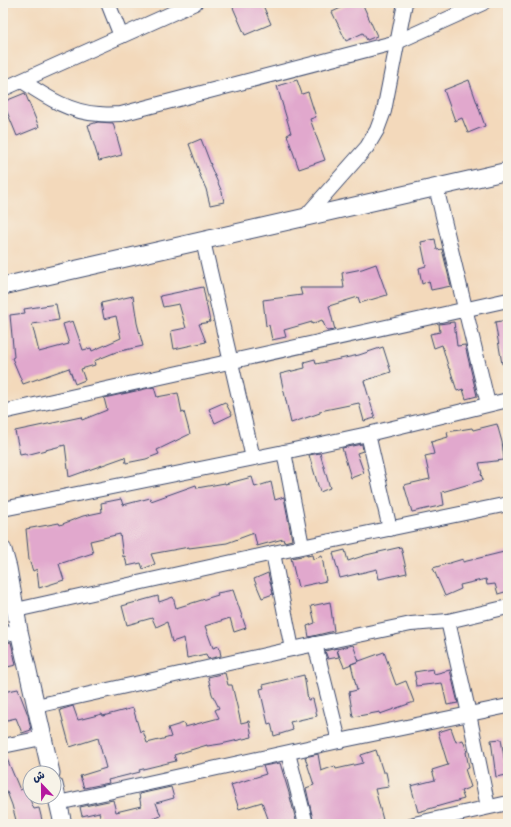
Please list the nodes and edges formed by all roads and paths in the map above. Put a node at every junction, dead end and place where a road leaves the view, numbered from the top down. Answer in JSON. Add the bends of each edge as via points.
{"nodes":[{"id":1,"x":108,"y":3,"type":"edge"},
{"id":2,"x":195,"y":3,"type":"edge"},
{"id":3,"x":405,"y":3,"type":"edge"},
{"id":4,"x":482,"y":3,"type":"edge"},
{"id":5,"x":121,"y":36,"type":"junction"},
{"id":6,"x":397,"y":42,"type":"junction"},
{"id":7,"x":22,"y":80,"type":"junction"},
{"id":8,"x":3,"y":89,"type":"edge"},
{"id":9,"x":508,"y":171,"type":"edge"},
{"id":10,"x":436,"y":187,"type":"junction"},
{"id":11,"x":305,"y":217,"type":"junction"},
{"id":12,"x":203,"y":241,"type":"junction"},
{"id":13,"x":3,"y":286,"type":"edge"},
{"id":14,"x":508,"y":300,"type":"edge"},
{"id":15,"x":465,"y":308,"type":"junction"},
{"id":16,"x":231,"y":362,"type":"junction"},
{"id":17,"x":508,"y":400,"type":"edge"},
{"id":18,"x":488,"y":404,"type":"junction"},
{"id":19,"x":3,"y":412,"type":"edge"},
{"id":20,"x":368,"y":434,"type":"junction"},
{"id":21,"x":284,"y":452,"type":"junction"},
{"id":22,"x":253,"y":458,"type":"junction"},
{"id":23,"x":508,"y":506,"type":"edge"},
{"id":24,"x":3,"y":509,"type":"edge"},
{"id":25,"x":390,"y":529,"type":"junction"},
{"id":26,"x":302,"y":546,"type":"junction"},
{"id":27,"x":3,"y":550,"type":"edge"},
{"id":28,"x":273,"y":553,"type":"junction"},
{"id":29,"x":508,"y":607,"type":"edge"},
{"id":30,"x":16,"y":610,"type":"junction"},
{"id":31,"x":448,"y":621,"type":"junction"},
{"id":32,"x":11,"y":633,"type":"edge"},
{"id":33,"x":315,"y":644,"type":"junction"},
{"id":34,"x":292,"y":649,"type":"junction"},
{"id":35,"x":36,"y":706,"type":"junction"},
{"id":36,"x":508,"y":706,"type":"edge"},
{"id":37,"x":469,"y":714,"type":"junction"},
{"id":38,"x":42,"y":738,"type":"junction"},
{"id":39,"x":339,"y":741,"type":"junction"},
{"id":40,"x":3,"y":746,"type":"edge"},
{"id":41,"x":288,"y":753,"type":"junction"},
{"id":42,"x":49,"y":765,"type":"edge"},
{"id":43,"x":62,"y":802,"type":"edge"},
{"id":44,"x":508,"y":803,"type":"edge"},
{"id":45,"x":58,"y":805,"type":"edge"},
{"id":46,"x":488,"y":807,"type":"junction"},
{"id":47,"x":63,"y":824,"type":"edge"},
{"id":48,"x":306,"y":824,"type":"edge"},
{"id":49,"x":414,"y":824,"type":"edge"}],
"edges":[{"from":1,"to":5,"type":"street"},
{"from":2,"to":5,"type":"street"},
{"from":3,"to":6,"type":"street"},
{"from":4,"to":6,"type":"street"},
{"from":5,"to":7,"type":"street"},
{"from":6,"to":7,"type":"street","via":[[121,114],[82,112],[51,100]]},
{"from":6,"to":11,"type":"street","via":[[384,111],[377,130],[367,147]]},
{"from":7,"to":8,"type":"street"},
{"from":9,"to":10,"type":"street"},
{"from":10,"to":11,"type":"street"},
{"from":10,"to":15,"type":"street"},
{"from":11,"to":12,"type":"street"},
{"from":12,"to":13,"type":"street"},
{"from":12,"to":16,"type":"street"},
{"from":14,"to":15,"type":"street"},
{"from":15,"to":16,"type":"street"},
{"from":15,"to":18,"type":"street"},
{"from":16,"to":19,"type":"street"},
{"from":16,"to":22,"type":"street"},
{"from":17,"to":18,"type":"street"},
{"from":18,"to":20,"type":"street"},
{"from":20,"to":21,"type":"street"},
{"from":20,"to":25,"type":"street"},
{"from":21,"to":22,"type":"street"},
{"from":21,"to":26,"type":"street"},
{"from":22,"to":24,"type":"street"},
{"from":23,"to":25,"type":"street"},
{"from":25,"to":26,"type":"street"},
{"from":26,"to":28,"type":"street"},
{"from":27,"to":30,"type":"street"},
{"from":28,"to":30,"type":"street"},
{"from":28,"to":34,"type":"street"},
{"from":29,"to":31,"type":"street"},
{"from":30,"to":32,"type":"street"},
{"from":31,"to":33,"type":"street","via":[[411,624]]},
{"from":31,"to":37,"type":"street"},
{"from":32,"to":35,"type":"street"},
{"from":33,"to":34,"type":"street"},
{"from":33,"to":39,"type":"street"},
{"from":34,"to":35,"type":"street"},
{"from":35,"to":38,"type":"street"},
{"from":36,"to":37,"type":"street"},
{"from":37,"to":39,"type":"street"},
{"from":37,"to":46,"type":"street"},
{"from":38,"to":40,"type":"street"},
{"from":38,"to":42,"type":"street"},
{"from":39,"to":41,"type":"street"},
{"from":41,"to":43,"type":"street"},
{"from":41,"to":48,"type":"street"},
{"from":44,"to":46,"type":"street"},
{"from":45,"to":47,"type":"street"},
{"from":46,"to":49,"type":"street"}]}
